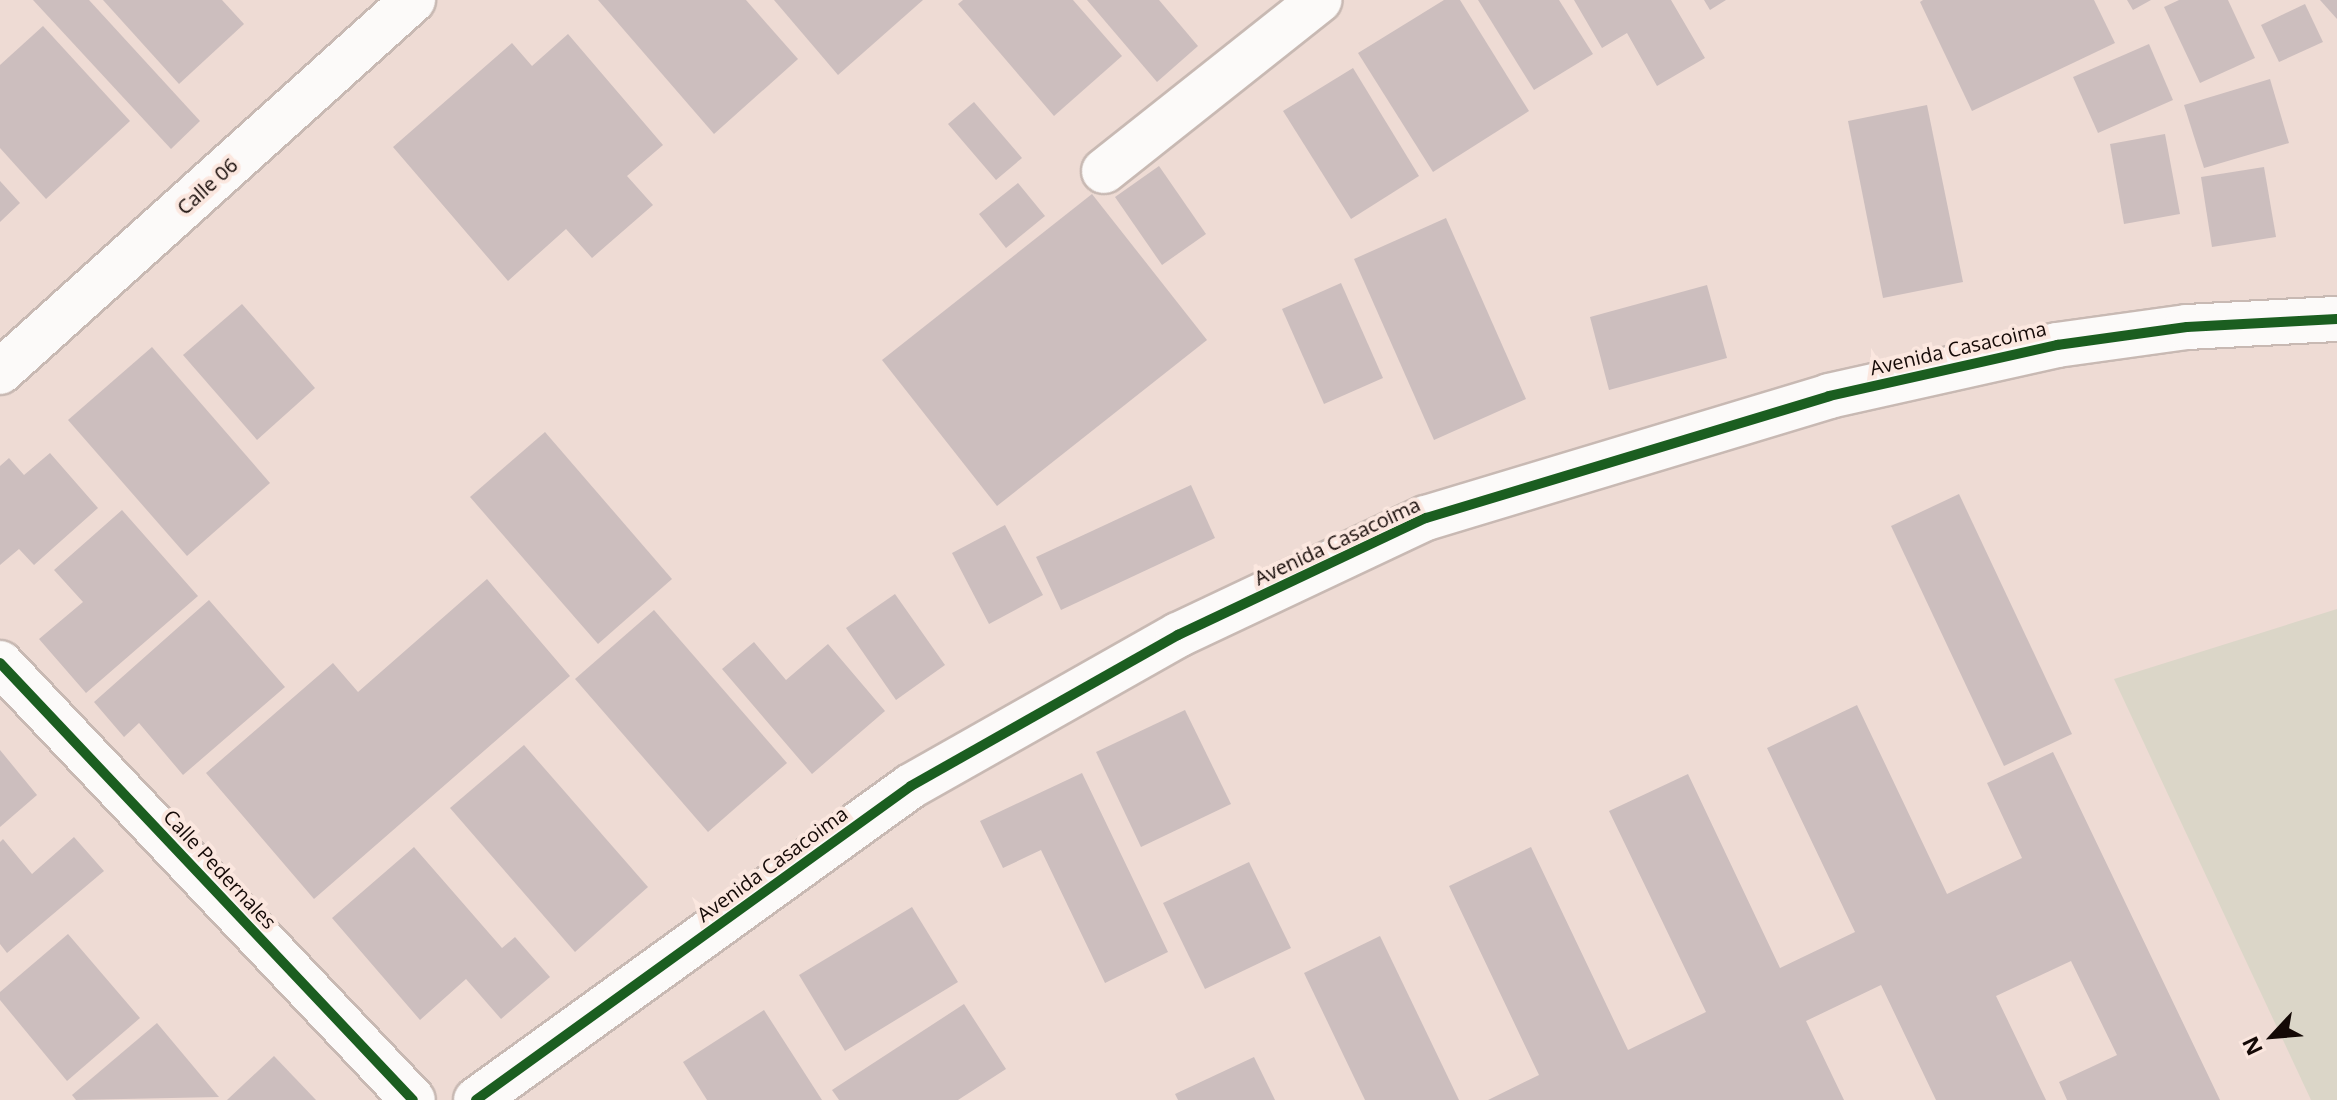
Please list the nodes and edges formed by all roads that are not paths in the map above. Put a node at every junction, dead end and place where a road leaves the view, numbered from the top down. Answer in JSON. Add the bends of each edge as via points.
{"nodes":[{"id":1,"x":413,"y":0,"type":"edge"},
{"id":2,"x":1320,"y":0,"type":"edge"},
{"id":3,"x":1104,"y":171,"type":"dead end"},
{"id":4,"x":2337,"y":319,"type":"edge"},
{"id":5,"x":0,"y":372,"type":"edge"},
{"id":6,"x":0,"y":663,"type":"edge"},
{"id":7,"x":413,"y":1100,"type":"edge"},
{"id":8,"x":476,"y":1100,"type":"edge"}],
"edges":[{"from":1,"to":5,"type":"street","name":"Calle 06"},
{"from":2,"to":3,"type":"street"},
{"from":4,"to":8,"type":"street","name":"Avenida Casacoima","via":[[2187,327],[2026,351],[1829,396],[1426,518],[1178,635],[911,786]]},
{"from":6,"to":7,"type":"street","name":"Calle Pedernales"}]}
